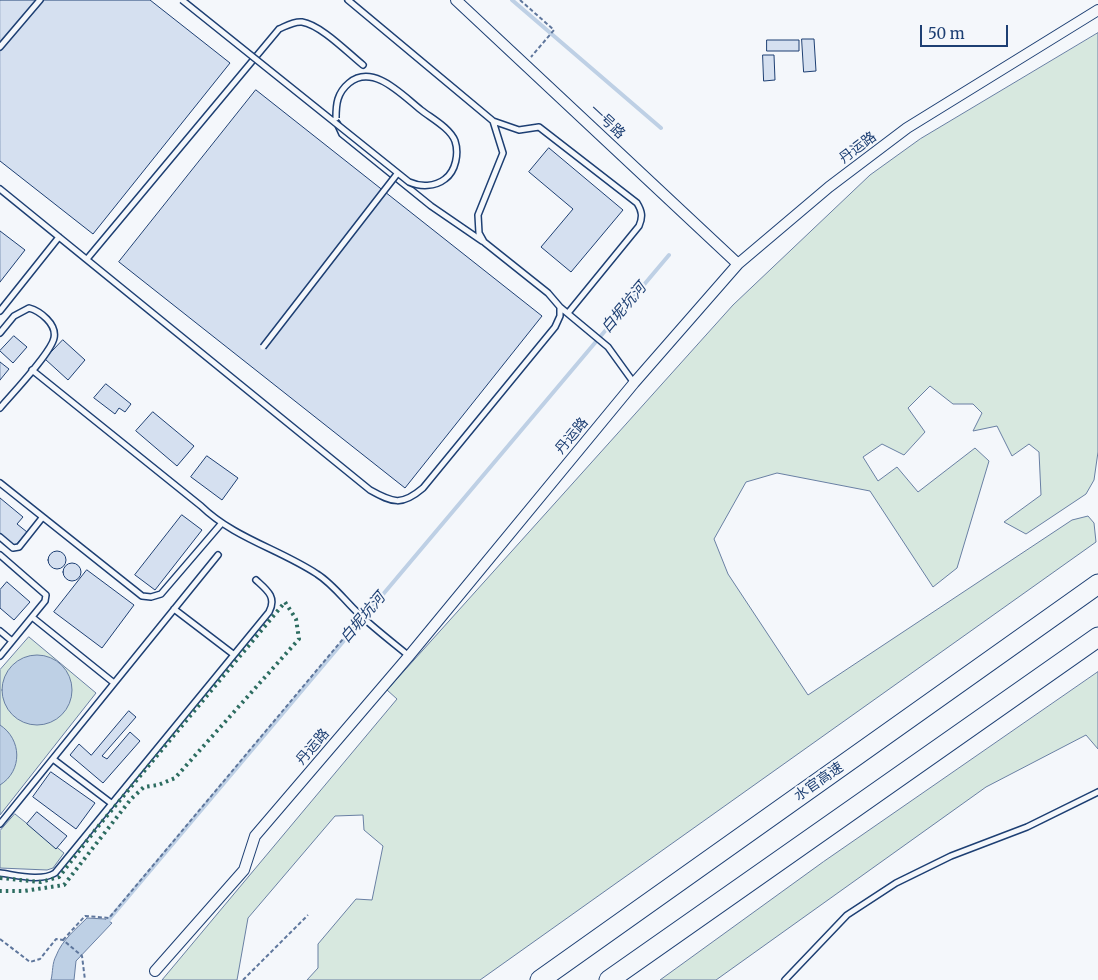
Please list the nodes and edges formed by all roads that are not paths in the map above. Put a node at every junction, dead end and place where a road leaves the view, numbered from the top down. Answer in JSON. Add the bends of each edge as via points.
{"nodes":[{"id":1,"x":40,"y":0,"type":"edge"},
{"id":2,"x":182,"y":0,"type":"edge"},
{"id":3,"x":348,"y":0,"type":"edge"},
{"id":4,"x":456,"y":0,"type":"edge"},
{"id":5,"x":1098,"y":10,"type":"edge"},
{"id":6,"x":0,"y":48,"type":"edge"},
{"id":7,"x":363,"y":65,"type":"dead end"},
{"id":8,"x":493,"y":121,"type":"junction"},
{"id":9,"x":397,"y":174,"type":"junction"},
{"id":10,"x":0,"y":189,"type":"edge"},
{"id":11,"x":59,"y":237,"type":"junction"},
{"id":12,"x":484,"y":242,"type":"junction"},
{"id":13,"x":87,"y":259,"type":"junction"},
{"id":14,"x":738,"y":264,"type":"junction"},
{"id":15,"x":560,"y":307,"type":"junction"},
{"id":16,"x":0,"y":311,"type":"edge"},
{"id":17,"x":568,"y":313,"type":"junction"},
{"id":18,"x":0,"y":333,"type":"edge"},
{"id":19,"x":263,"y":347,"type":"dead end"},
{"id":20,"x":32,"y":370,"type":"junction"},
{"id":21,"x":634,"y":383,"type":"junction"},
{"id":22,"x":0,"y":408,"type":"edge"},
{"id":23,"x":0,"y":483,"type":"edge"},
{"id":24,"x":42,"y":518,"type":"junction"},
{"id":25,"x":221,"y":524,"type":"junction"},
{"id":26,"x":0,"y":537,"type":"edge"},
{"id":27,"x":218,"y":555,"type":"dead end"},
{"id":28,"x":0,"y":556,"type":"edge"},
{"id":29,"x":256,"y":580,"type":"dead end"},
{"id":30,"x":1098,"y":584,"type":"edge"},
{"id":31,"x":174,"y":609,"type":"junction"},
{"id":32,"x":32,"y":616,"type":"junction"},
{"id":33,"x":0,"y":631,"type":"edge"},
{"id":34,"x":1098,"y":637,"type":"edge"},
{"id":35,"x":12,"y":641,"type":"junction"},
{"id":36,"x":233,"y":654,"type":"junction"},
{"id":37,"x":0,"y":656,"type":"edge"},
{"id":38,"x":409,"y":656,"type":"junction"},
{"id":39,"x":114,"y":683,"type":"junction"},
{"id":40,"x":52,"y":759,"type":"junction"},
{"id":41,"x":1098,"y":792,"type":"edge"},
{"id":42,"x":111,"y":803,"type":"junction"},
{"id":43,"x":0,"y":824,"type":"edge"},
{"id":44,"x":0,"y":873,"type":"edge"},
{"id":45,"x":155,"y":971,"type":"dead end"},
{"id":46,"x":540,"y":980,"type":"edge"},
{"id":47,"x":609,"y":980,"type":"edge"},
{"id":48,"x":785,"y":980,"type":"edge"}],
"edges":[{"from":1,"to":6,"type":"lane"},
{"from":2,"to":9,"type":"lane","bridge":true},
{"from":3,"to":8,"type":"lane"},
{"from":4,"to":14,"type":"street","name":"一号路"},
{"from":5,"to":14,"type":"street","name":"丹运路","via":[[906,128],[829,187]]},
{"from":7,"to":13,"type":"lane","via":[[317,28],[302,22],[279,30]]},
{"from":8,"to":12,"type":"lane","via":[[503,152],[478,215],[479,234]]},
{"from":8,"to":17,"type":"lane","via":[[519,130],[539,127],[632,198],[641,210],[640,226]]},
{"from":9,"to":12,"type":"lane","bridge":true,"via":[[418,186],[445,179],[457,154],[452,136],[387,83],[375,78],[354,80],[343,88],[337,100],[337,128],[431,206]]},
{"from":9,"to":19,"type":"lane","bridge":true},
{"from":10,"to":11,"type":"lane"},
{"from":11,"to":13,"type":"lane"},
{"from":11,"to":16,"type":"lane"},
{"from":12,"to":15,"type":"lane","via":[[548,293]]},
{"from":13,"to":15,"type":"lane","via":[[386,500],[410,499],[423,488],[555,327]]},
{"from":14,"to":21,"type":"street","name":"丹运路"},
{"from":15,"to":17,"type":"lane"},
{"from":17,"to":21,"type":"lane","via":[[608,347]]},
{"from":18,"to":20,"type":"lane","via":[[14,316],[29,308],[48,320],[54,340]]},
{"from":20,"to":22,"type":"lane"},
{"from":20,"to":25,"type":"lane"},
{"from":21,"to":38,"type":"street","name":"丹运路"},
{"from":23,"to":24,"type":"lane"},
{"from":24,"to":25,"type":"lane","via":[[134,592],[151,597],[161,594]]},
{"from":24,"to":26,"type":"lane","via":[[19,547],[13,548]]},
{"from":25,"to":38,"type":"lane","via":[[318,575]]},
{"from":27,"to":31,"type":"lane"},
{"from":28,"to":32,"type":"lane","via":[[44,591],[45,601]]},
{"from":29,"to":36,"type":"lane","via":[[269,592],[273,605]]},
{"from":30,"to":46,"type":"highway","name":"水官高速"},
{"from":31,"to":36,"type":"lane"},
{"from":31,"to":39,"type":"lane"},
{"from":32,"to":35,"type":"lane"},
{"from":32,"to":39,"type":"lane"},
{"from":33,"to":35,"type":"lane"},
{"from":34,"to":47,"type":"highway"},
{"from":35,"to":37,"type":"lane"},
{"from":36,"to":42,"type":"lane"},
{"from":38,"to":45,"type":"street","name":"丹运路","via":[[255,836],[244,870]]},
{"from":39,"to":40,"type":"lane"},
{"from":40,"to":42,"type":"lane"},
{"from":40,"to":43,"type":"lane"},
{"from":41,"to":48,"type":"lane","via":[[896,883],[847,915]]},
{"from":42,"to":44,"type":"lane","via":[[55,873],[50,876]]}]}
